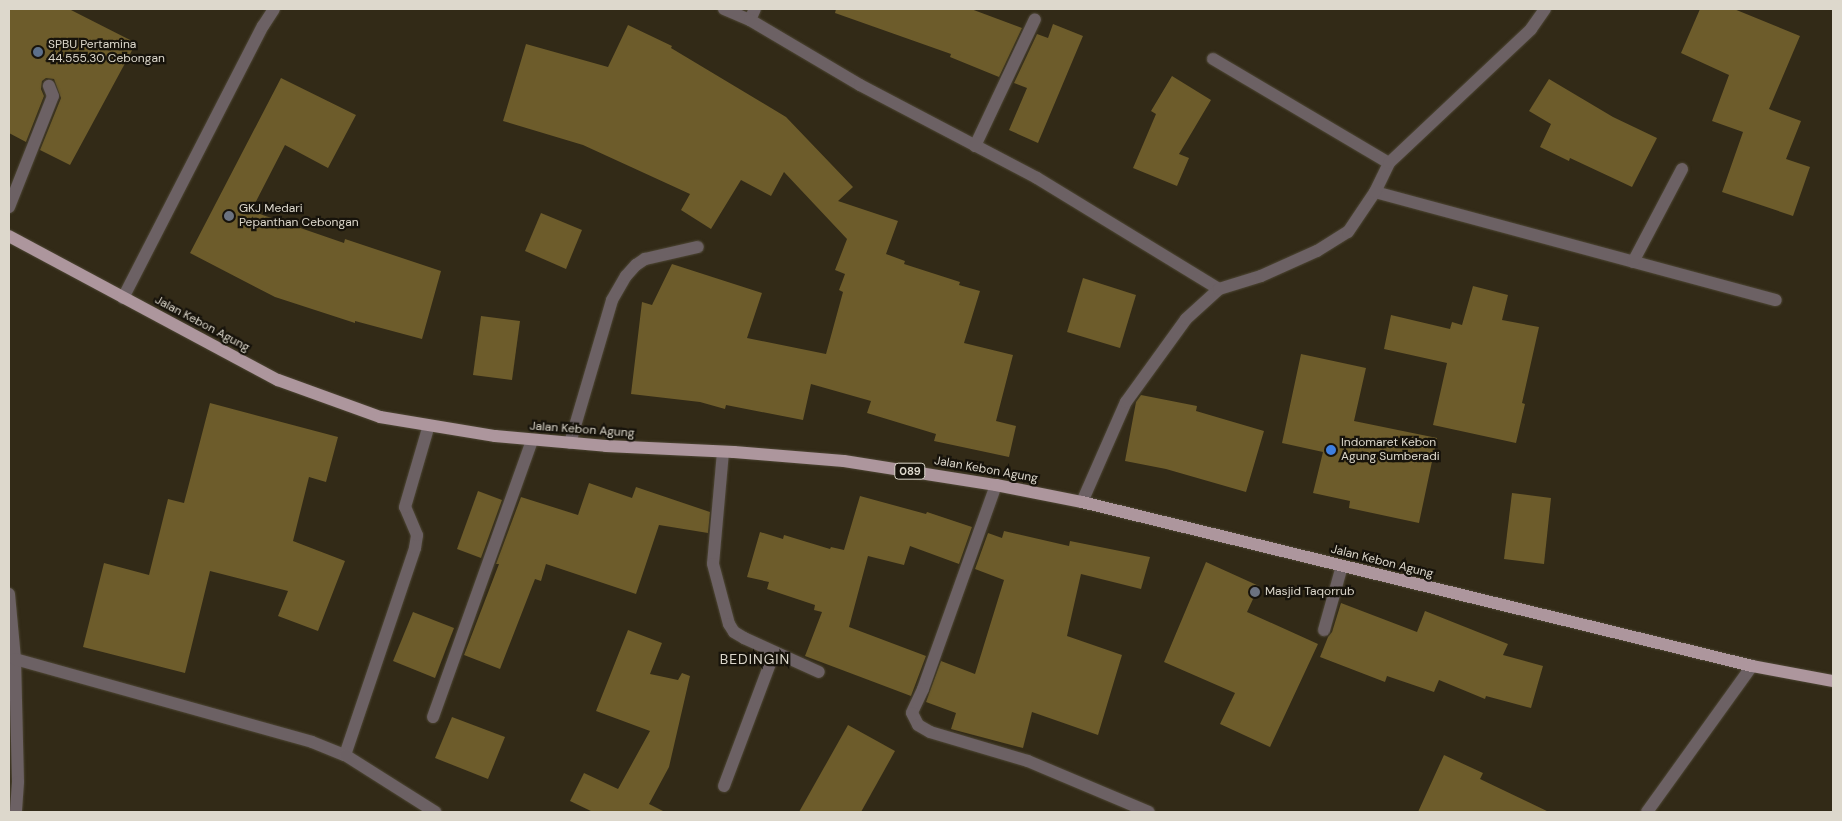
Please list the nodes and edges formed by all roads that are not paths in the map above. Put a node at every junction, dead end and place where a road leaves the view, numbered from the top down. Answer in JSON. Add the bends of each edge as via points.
{"nodes":[{"id":1,"x":274,"y":9,"type":"edge"},
{"id":2,"x":724,"y":9,"type":"edge"},
{"id":3,"x":1545,"y":9,"type":"edge"},
{"id":4,"x":753,"y":15,"type":"edge"},
{"id":5,"x":1035,"y":19,"type":"dead end"},
{"id":6,"x":1213,"y":59,"type":"dead end"},
{"id":7,"x":49,"y":86,"type":"dead end"},
{"id":8,"x":975,"y":146,"type":"junction"},
{"id":9,"x":1389,"y":163,"type":"junction"},
{"id":10,"x":1682,"y":169,"type":"dead end"},
{"id":11,"x":1375,"y":192,"type":"junction"},
{"id":12,"x":9,"y":207,"type":"edge"},
{"id":13,"x":9,"y":236,"type":"edge"},
{"id":14,"x":698,"y":246,"type":"dead end"},
{"id":15,"x":1633,"y":262,"type":"junction"},
{"id":16,"x":1219,"y":288,"type":"junction"},
{"id":17,"x":123,"y":298,"type":"junction"},
{"id":18,"x":1776,"y":300,"type":"dead end"},
{"id":19,"x":429,"y":425,"type":"junction"},
{"id":20,"x":532,"y":440,"type":"junction"},
{"id":21,"x":570,"y":443,"type":"junction"},
{"id":22,"x":723,"y":452,"type":"junction"},
{"id":23,"x":996,"y":485,"type":"junction"},
{"id":24,"x":1082,"y":502,"type":"junction"},
{"id":25,"x":1342,"y":566,"type":"junction"},
{"id":26,"x":9,"y":594,"type":"edge"},
{"id":27,"x":1324,"y":630,"type":"dead end"},
{"id":28,"x":774,"y":654,"type":"junction"},
{"id":29,"x":15,"y":659,"type":"junction"},
{"id":30,"x":1752,"y":666,"type":"junction"},
{"id":31,"x":819,"y":672,"type":"dead end"},
{"id":32,"x":1833,"y":680,"type":"edge"},
{"id":33,"x":433,"y":717,"type":"dead end"},
{"id":34,"x":345,"y":755,"type":"junction"},
{"id":35,"x":724,"y":786,"type":"dead end"},
{"id":36,"x":16,"y":812,"type":"edge"},
{"id":37,"x":435,"y":812,"type":"edge"},
{"id":38,"x":1149,"y":812,"type":"edge"},
{"id":39,"x":1647,"y":812,"type":"edge"}],
"edges":[{"from":1,"to":17,"type":"street"},
{"from":2,"to":4,"type":"street"},
{"from":3,"to":9,"type":"street","via":[[1531,30]]},
{"from":4,"to":8,"type":"street","via":[[860,85]]},
{"from":5,"to":8,"type":"street"},
{"from":6,"to":9,"type":"street"},
{"from":7,"to":12,"type":"street","via":[[53,96]]},
{"from":8,"to":16,"type":"street","via":[[1037,178]]},
{"from":9,"to":11,"type":"street"},
{"from":10,"to":15,"type":"street"},
{"from":11,"to":15,"type":"street"},
{"from":11,"to":16,"type":"street","via":[[1348,232],[1317,252],[1261,276]]},
{"from":13,"to":17,"type":"main road","name":"Jalan Kebon Agung","number":"089"},
{"from":14,"to":21,"type":"street","via":[[645,259],[626,276],[612,300]]},
{"from":15,"to":18,"type":"street"},
{"from":16,"to":24,"type":"street","via":[[1186,320],[1126,402]]},
{"from":17,"to":19,"type":"main road","name":"Jalan Kebon Agung","number":"089","via":[[278,380],[380,418]]},
{"from":19,"to":20,"type":"main road","name":"Jalan Kebon Agung","number":"089"},
{"from":19,"to":34,"type":"street","via":[[405,507],[417,535],[415,548]]},
{"from":20,"to":21,"type":"main road","name":"Jalan Kebon Agung","number":"089"},
{"from":20,"to":33,"type":"street"},
{"from":21,"to":22,"type":"main road","name":"Jalan Kebon Agung","number":"089"},
{"from":22,"to":23,"type":"main road","name":"Jalan Kebon Agung","number":"089","via":[[844,461]]},
{"from":22,"to":28,"type":"street","via":[[713,564],[724,613],[734,632]]},
{"from":23,"to":24,"type":"main road","name":"Jalan Kebon Agung","number":"089"},
{"from":23,"to":38,"type":"street","via":[[912,713],[918,725],[930,732],[1028,761]]},
{"from":24,"to":25,"type":"main road","name":"Jalan Kebon Agung","number":"089"},
{"from":25,"to":27,"type":"street"},
{"from":25,"to":30,"type":"main road","name":"Jalan Kebon Agung","number":"089"},
{"from":26,"to":29,"type":"street"},
{"from":28,"to":31,"type":"street"},
{"from":28,"to":35,"type":"street"},
{"from":29,"to":34,"type":"street","via":[[312,742]]},
{"from":29,"to":36,"type":"street"},
{"from":30,"to":32,"type":"main road","name":"Jalan Kebon Agung","number":"089"},
{"from":30,"to":39,"type":"street"},
{"from":34,"to":37,"type":"street"}]}
